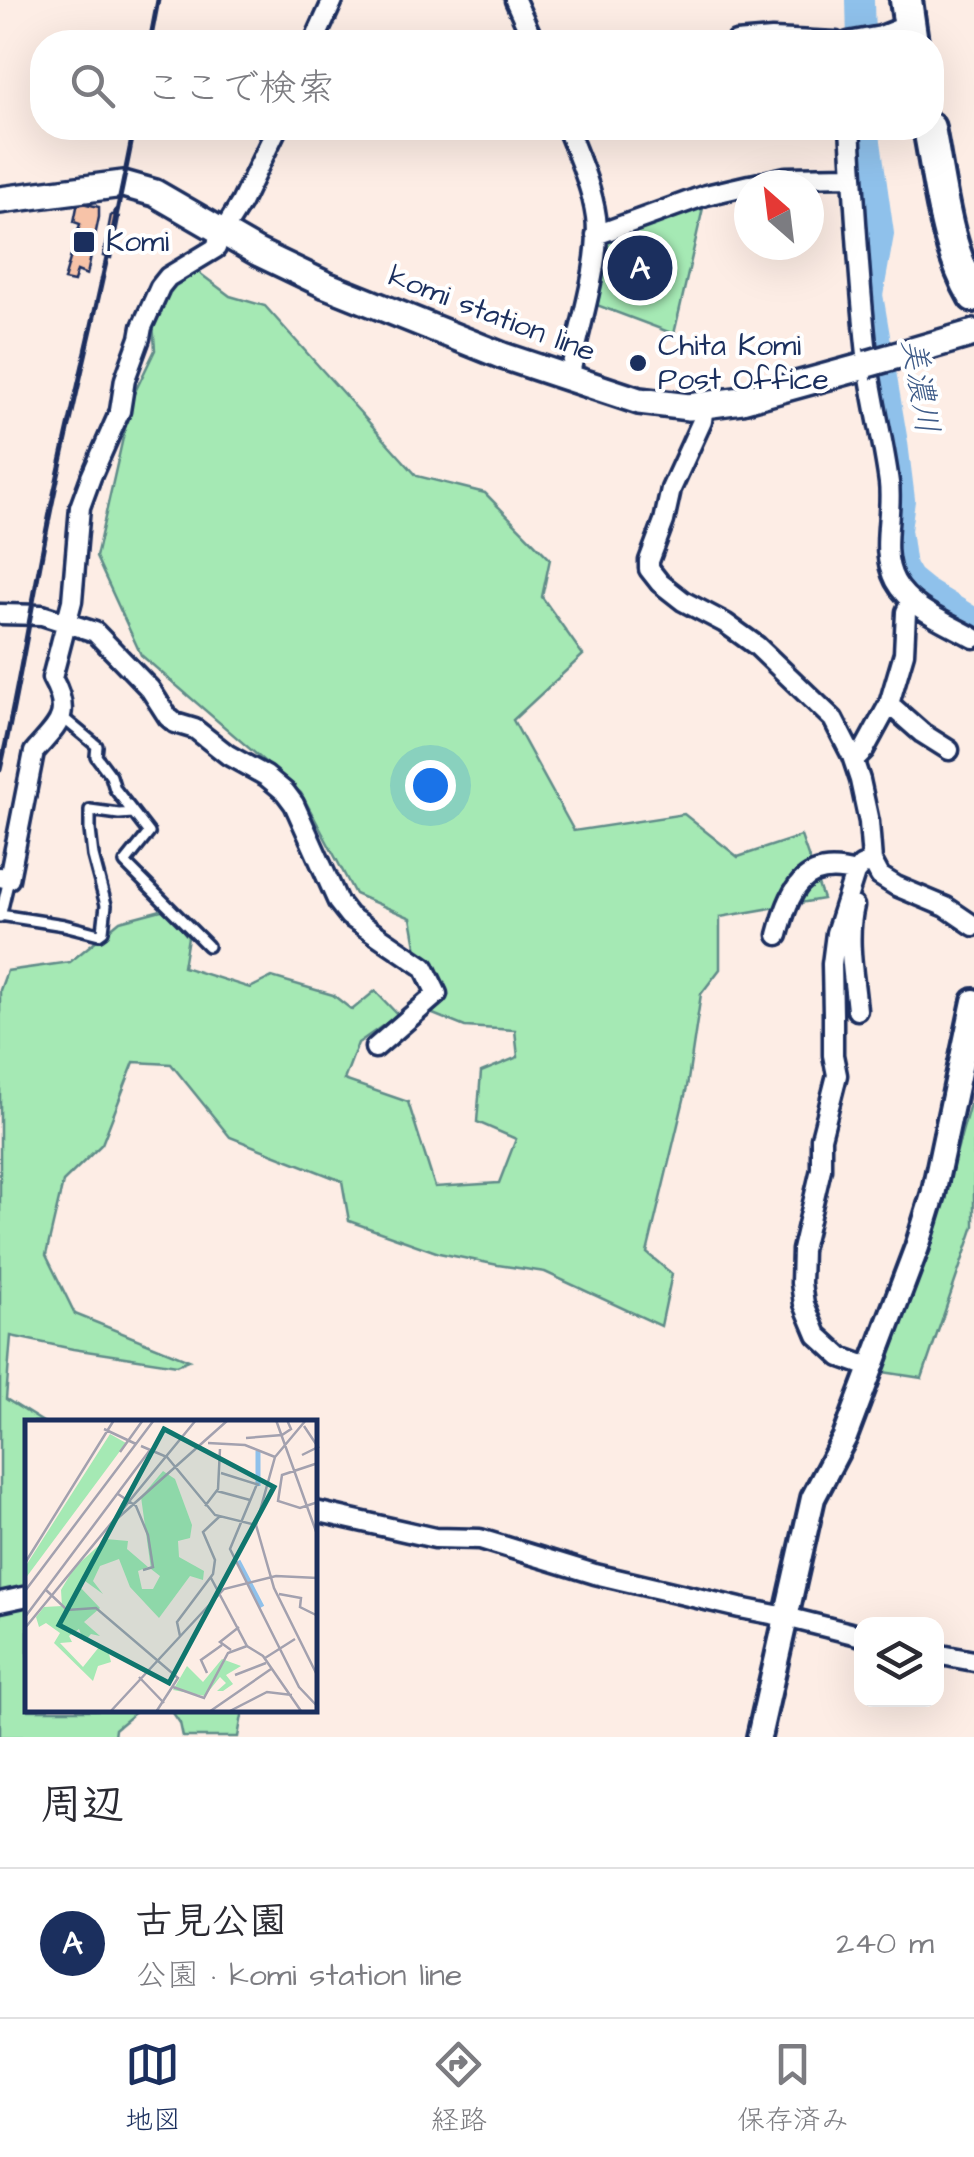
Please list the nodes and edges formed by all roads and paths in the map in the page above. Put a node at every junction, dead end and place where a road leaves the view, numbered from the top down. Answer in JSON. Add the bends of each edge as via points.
{"nodes":[{"id":1,"x":333,"y":0,"type":"edge"},
{"id":2,"x":515,"y":0,"type":"edge"},
{"id":3,"x":319,"y":30,"type":"edge"},
{"id":4,"x":529,"y":30,"type":"edge"},
{"id":5,"x":271,"y":140,"type":"edge"},
{"id":6,"x":571,"y":140,"type":"edge"},
{"id":7,"x":851,"y":140,"type":"edge"},
{"id":8,"x":931,"y":140,"type":"edge"},
{"id":9,"x":853,"y":176,"type":"junction"},
{"id":10,"x":824,"y":177,"type":"edge"},
{"id":11,"x":734,"y":189,"type":"edge"},
{"id":12,"x":0,"y":200,"type":"edge"},
{"id":13,"x":225,"y":232,"type":"junction"},
{"id":14,"x":596,"y":235,"type":"junction"},
{"id":15,"x":974,"y":296,"type":"edge"},
{"id":16,"x":974,"y":332,"type":"edge"},
{"id":17,"x":868,"y":365,"type":"junction"},
{"id":18,"x":570,"y":380,"type":"junction"},
{"id":19,"x":704,"y":405,"type":"junction"},
{"id":20,"x":911,"y":601,"type":"junction"},
{"id":21,"x":0,"y":614,"type":"edge"},
{"id":22,"x":67,"y":624,"type":"junction"},
{"id":23,"x":974,"y":638,"type":"edge"},
{"id":24,"x":889,"y":704,"type":"junction"},
{"id":25,"x":62,"y":716,"type":"junction"},
{"id":26,"x":949,"y":750,"type":"dead end"},
{"id":27,"x":854,"y":760,"type":"junction"},
{"id":28,"x":133,"y":812,"type":"junction"},
{"id":29,"x":874,"y":866,"type":"junction"},
{"id":30,"x":855,"y":873,"type":"junction"},
{"id":31,"x":4,"y":878,"type":"edge"},
{"id":32,"x":0,"y":916,"type":"edge"},
{"id":33,"x":974,"y":926,"type":"edge"},
{"id":34,"x":778,"y":935,"type":"dead end"},
{"id":35,"x":208,"y":946,"type":"dead end"},
{"id":36,"x":974,"y":1001,"type":"edge"},
{"id":37,"x":857,"y":1010,"type":"dead end"},
{"id":38,"x":375,"y":1048,"type":"dead end"},
{"id":39,"x":872,"y":1368,"type":"junction"},
{"id":40,"x":318,"y":1513,"type":"edge"},
{"id":41,"x":25,"y":1597,"type":"edge"},
{"id":42,"x":0,"y":1602,"type":"edge"},
{"id":43,"x":786,"y":1616,"type":"junction"},
{"id":44,"x":854,"y":1634,"type":"edge"},
{"id":45,"x":944,"y":1656,"type":"edge"},
{"id":46,"x":974,"y":1662,"type":"edge"},
{"id":47,"x":760,"y":1737,"type":"edge"}],
"edges":[{"from":1,"to":3,"type":"street"},
{"from":2,"to":4,"type":"street"},
{"from":5,"to":13,"type":"street"},
{"from":6,"to":14,"type":"street"},
{"from":7,"to":9,"type":"street"},
{"from":8,"to":15,"type":"highway","via":[[954,254]]},
{"from":9,"to":10,"type":"street"},
{"from":9,"to":17,"type":"street"},
{"from":11,"to":14,"type":"street"},
{"from":12,"to":13,"type":"main road","name":"komi station line","via":[[123,184],[156,192]]},
{"from":13,"to":18,"type":"main road","name":"komi station line","via":[[326,285]]},
{"from":13,"to":22,"type":"street","via":[[216,248],[168,276],[142,328],[120,411],[80,507]]},
{"from":14,"to":18,"type":"street"},
{"from":16,"to":17,"type":"main road","name":"komi station line","bridge":true},
{"from":17,"to":19,"type":"main road","name":"komi station line"},
{"from":17,"to":20,"type":"street","via":[[889,487],[886,546],[896,582]]},
{"from":18,"to":19,"type":"main road","name":"komi station line","via":[[639,401]]},
{"from":19,"to":27,"type":"street","via":[[649,569],[683,601],[757,646],[833,719]]},
{"from":20,"to":23,"type":"street"},
{"from":20,"to":24,"type":"street"},
{"from":21,"to":22,"type":"street","via":[[42,615]]},
{"from":22,"to":25,"type":"street","via":[[52,678]]},
{"from":22,"to":38,"type":"street","via":[[95,632],[176,723],[195,729],[284,792],[349,916],[424,968],[437,994]]},
{"from":24,"to":26,"type":"street"},
{"from":24,"to":27,"type":"street"},
{"from":25,"to":28,"type":"lane","via":[[97,746],[96,756]]},
{"from":25,"to":31,"type":"street","via":[[34,752]]},
{"from":27,"to":29,"type":"street"},
{"from":28,"to":32,"type":"lane","via":[[90,810],[106,906],[100,934]]},
{"from":28,"to":35,"type":"lane","via":[[149,832],[124,863]]},
{"from":29,"to":30,"type":"street"},
{"from":29,"to":33,"type":"street","via":[[896,886]]},
{"from":29,"to":37,"type":"street","via":[[852,912]]},
{"from":30,"to":34,"type":"street","via":[[822,870],[798,884]]},
{"from":30,"to":39,"type":"street","via":[[836,932],[837,1075],[820,1138],[801,1283],[817,1335],[840,1357]]},
{"from":31,"to":32,"type":"lane"},
{"from":36,"to":39,"type":"street","via":[[933,1194]]},
{"from":39,"to":43,"type":"street","via":[[813,1498]]},
{"from":40,"to":43,"type":"street","via":[[434,1538],[480,1539],[596,1574]]},
{"from":41,"to":42,"type":"street"},
{"from":43,"to":44,"type":"street"},
{"from":43,"to":47,"type":"street"},
{"from":45,"to":46,"type":"street"}]}
